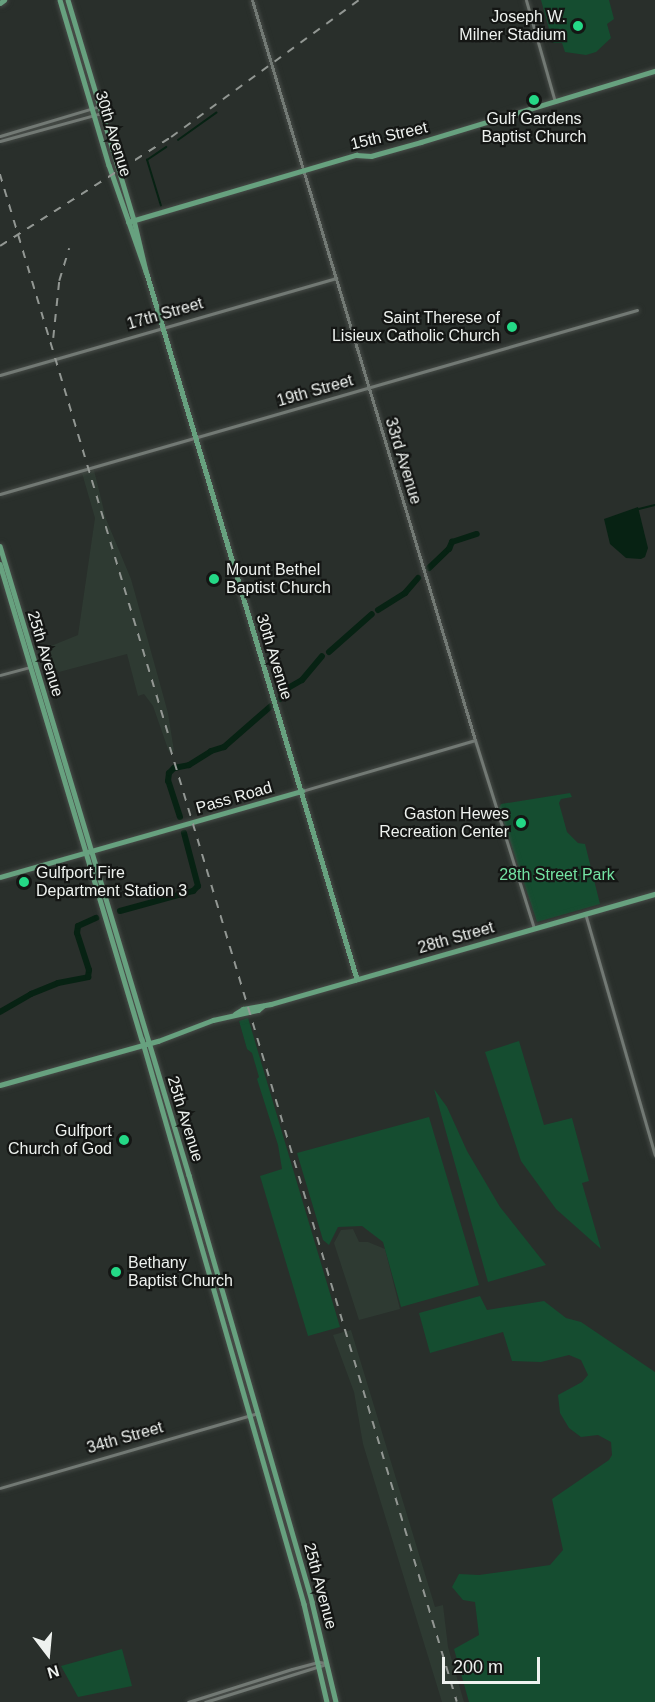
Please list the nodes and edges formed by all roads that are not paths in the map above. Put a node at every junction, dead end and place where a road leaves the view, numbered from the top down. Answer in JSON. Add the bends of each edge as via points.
{"nodes":[{"id":1,"x":4,"y":0,"type":"edge"},
{"id":2,"x":60,"y":0,"type":"edge"},
{"id":3,"x":68,"y":0,"type":"edge"},
{"id":4,"x":252,"y":0,"type":"edge"},
{"id":5,"x":526,"y":0,"type":"edge"},
{"id":6,"x":0,"y":3,"type":"edge"},
{"id":7,"x":655,"y":71,"type":"edge"},
{"id":8,"x":555,"y":102,"type":"junction"},
{"id":9,"x":100,"y":106,"type":"junction"},
{"id":10,"x":92,"y":108,"type":"junction"},
{"id":11,"x":102,"y":113,"type":"junction"},
{"id":12,"x":94,"y":115,"type":"junction"},
{"id":13,"x":0,"y":136,"type":"edge"},
{"id":14,"x":0,"y":141,"type":"edge"},
{"id":15,"x":303,"y":171,"type":"junction"},
{"id":16,"x":134,"y":220,"type":"junction"},
{"id":17,"x":128,"y":222,"type":"junction"},
{"id":18,"x":147,"y":274,"type":"junction"},
{"id":19,"x":336,"y":278,"type":"junction"},
{"id":20,"x":637,"y":310,"type":"dead end"},
{"id":21,"x":162,"y":328,"type":"junction"},
{"id":22,"x":0,"y":375,"type":"edge"},
{"id":23,"x":369,"y":388,"type":"junction"},
{"id":24,"x":196,"y":438,"type":"junction"},
{"id":25,"x":0,"y":494,"type":"edge"},
{"id":26,"x":0,"y":546,"type":"edge"},
{"id":27,"x":0,"y":564,"type":"edge"},
{"id":28,"x":33,"y":666,"type":"junction"},
{"id":29,"x":0,"y":675,"type":"edge"},
{"id":30,"x":475,"y":740,"type":"junction"},
{"id":31,"x":302,"y":792,"type":"junction"},
{"id":32,"x":89,"y":852,"type":"junction"},
{"id":33,"x":0,"y":877,"type":"edge"},
{"id":34,"x":655,"y":894,"type":"edge"},
{"id":35,"x":585,"y":913,"type":"junction"},
{"id":36,"x":534,"y":928,"type":"junction"},
{"id":37,"x":357,"y":979,"type":"junction"},
{"id":38,"x":147,"y":1044,"type":"junction"},
{"id":39,"x":0,"y":1085,"type":"edge"},
{"id":40,"x":655,"y":1155,"type":"edge"},
{"id":41,"x":258,"y":1413,"type":"junction"},
{"id":42,"x":250,"y":1415,"type":"junction"},
{"id":43,"x":0,"y":1488,"type":"edge"},
{"id":44,"x":312,"y":1602,"type":"junction"},
{"id":45,"x":304,"y":1604,"type":"junction"},
{"id":46,"x":328,"y":1663,"type":"junction"},
{"id":47,"x":319,"y":1665,"type":"junction"},
{"id":48,"x":188,"y":1702,"type":"edge"},
{"id":49,"x":205,"y":1702,"type":"edge"},
{"id":50,"x":327,"y":1702,"type":"edge"},
{"id":51,"x":336,"y":1702,"type":"edge"}],
"edges":[{"from":1,"to":6,"type":"main road"},
{"from":2,"to":10,"type":"main road","name":"30th Avenue"},
{"from":3,"to":9,"type":"main road","name":"30th Avenue"},
{"from":4,"to":15,"type":"street","name":"33rd Avenue"},
{"from":5,"to":8,"type":"street"},
{"from":7,"to":8,"type":"main road","name":"15th Street"},
{"from":8,"to":15,"type":"main road","name":"15th Street","via":[[371,156],[356,155]]},
{"from":9,"to":10,"type":"street"},
{"from":9,"to":11,"type":"main road","name":"30th Avenue"},
{"from":10,"to":12,"type":"main road","name":"30th Avenue"},
{"from":10,"to":13,"type":"street"},
{"from":11,"to":12,"type":"street"},
{"from":11,"to":16,"type":"main road","name":"30th Avenue"},
{"from":12,"to":14,"type":"street"},
{"from":12,"to":17,"type":"main road","name":"30th Avenue"},
{"from":15,"to":16,"type":"main road","name":"15th Street"},
{"from":15,"to":19,"type":"street","name":"33rd Avenue"},
{"from":16,"to":17,"type":"main road","name":"15th Street"},
{"from":16,"to":18,"type":"main road","name":"30th Avenue"},
{"from":17,"to":18,"type":"main road","name":"30th Avenue"},
{"from":18,"to":21,"type":"main road","name":"30th Avenue"},
{"from":19,"to":21,"type":"street","name":"17th Street"},
{"from":19,"to":23,"type":"street","name":"33rd Avenue"},
{"from":20,"to":23,"type":"street","name":"19th Street"},
{"from":21,"to":22,"type":"street","name":"17th Street"},
{"from":21,"to":24,"type":"main road","name":"30th Avenue"},
{"from":23,"to":24,"type":"street","name":"19th Street"},
{"from":23,"to":30,"type":"street","name":"33rd Avenue"},
{"from":24,"to":25,"type":"street","name":"19th Street"},
{"from":24,"to":31,"type":"main road","name":"30th Avenue"},
{"from":26,"to":28,"type":"main road","name":"25th Avenue"},
{"from":27,"to":28,"type":"main road","name":"25th Avenue"},
{"from":28,"to":29,"type":"street"},
{"from":28,"to":32,"type":"main road","name":"25th Avenue"},
{"from":30,"to":31,"type":"street","name":"Pass Road"},
{"from":30,"to":36,"type":"street","name":"33rd Avenue"},
{"from":31,"to":32,"type":"main road","name":"Pass Road"},
{"from":31,"to":37,"type":"main road","name":"30th Avenue"},
{"from":32,"to":33,"type":"main road","name":"Pass Road"},
{"from":32,"to":38,"type":"main road","name":"25th Avenue"},
{"from":34,"to":35,"type":"main road","name":"28th Street"},
{"from":35,"to":36,"type":"main road","name":"28th Street"},
{"from":35,"to":40,"type":"street"},
{"from":36,"to":37,"type":"main road","name":"28th Street"},
{"from":37,"to":38,"type":"main road","name":"28th Street"},
{"from":38,"to":39,"type":"main road","name":"28th Street"},
{"from":38,"to":41,"type":"main road","name":"25th Avenue"},
{"from":38,"to":42,"type":"main road","name":"25th Avenue"},
{"from":41,"to":42,"type":"street","name":"34th Street"},
{"from":41,"to":44,"type":"main road","name":"25th Avenue"},
{"from":42,"to":43,"type":"street","name":"34th Street"},
{"from":42,"to":45,"type":"main road","name":"25th Avenue"},
{"from":44,"to":45,"type":"main road"},
{"from":44,"to":46,"type":"main road","name":"25th Avenue"},
{"from":45,"to":47,"type":"main road","name":"25th Avenue"},
{"from":46,"to":47,"type":"street"},
{"from":46,"to":51,"type":"main road","name":"25th Avenue"},
{"from":47,"to":48,"type":"street"},
{"from":47,"to":49,"type":"street"},
{"from":47,"to":50,"type":"main road","name":"25th Avenue"}]}
